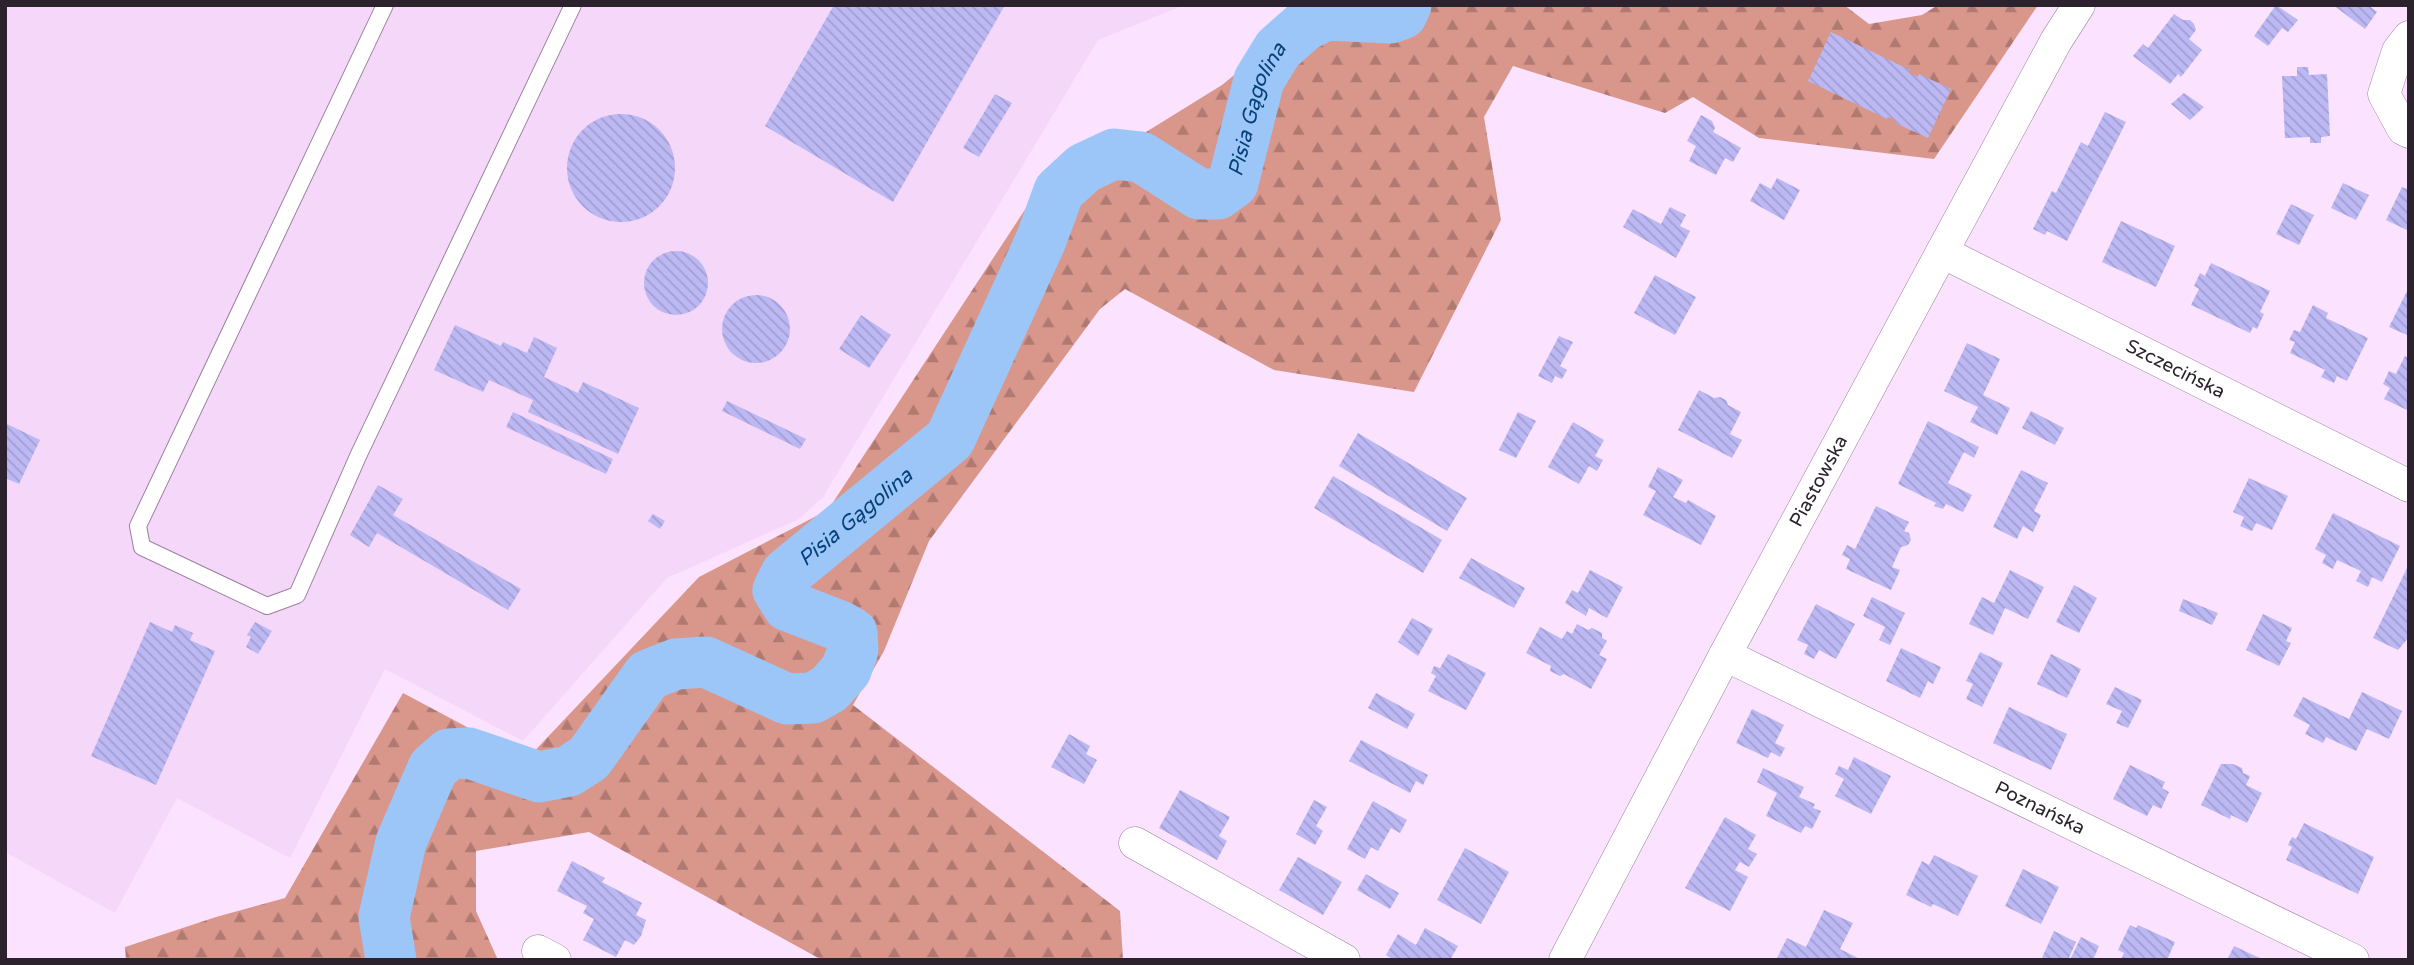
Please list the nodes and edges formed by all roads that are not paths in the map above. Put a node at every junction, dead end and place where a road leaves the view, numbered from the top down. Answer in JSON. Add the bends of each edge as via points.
{"nodes":[{"id":1,"x":385,"y":5,"type":"edge"},
{"id":2,"x":573,"y":5,"type":"edge"},
{"id":3,"x":2078,"y":5,"type":"edge"},
{"id":4,"x":2409,"y":37,"type":"edge"},
{"id":5,"x":2409,"y":132,"type":"edge"},
{"id":6,"x":1942,"y":252,"type":"junction"},
{"id":7,"x":2409,"y":486,"type":"edge"},
{"id":8,"x":1725,"y":655,"type":"junction"},
{"id":9,"x":1135,"y":843,"type":"dead end"},
{"id":10,"x":1344,"y":960,"type":"edge"},
{"id":11,"x":1565,"y":960,"type":"edge"},
{"id":12,"x":2354,"y":960,"type":"edge"}],
"edges":[{"from":1,"to":2,"type":"lane","via":[[138,526],[142,548],[267,606],[297,595]]},
{"from":3,"to":6,"type":"street","name":"Piastowska"},
{"from":4,"to":5,"type":"street","via":[[2398,51],[2384,94]]},
{"from":6,"to":7,"type":"street","name":"Szczecińska"},
{"from":6,"to":8,"type":"street","name":"Piastowska"},
{"from":8,"to":11,"type":"street","name":"Piastowska"},
{"from":8,"to":12,"type":"street","name":"Poznańska"},
{"from":9,"to":10,"type":"street"}]}
